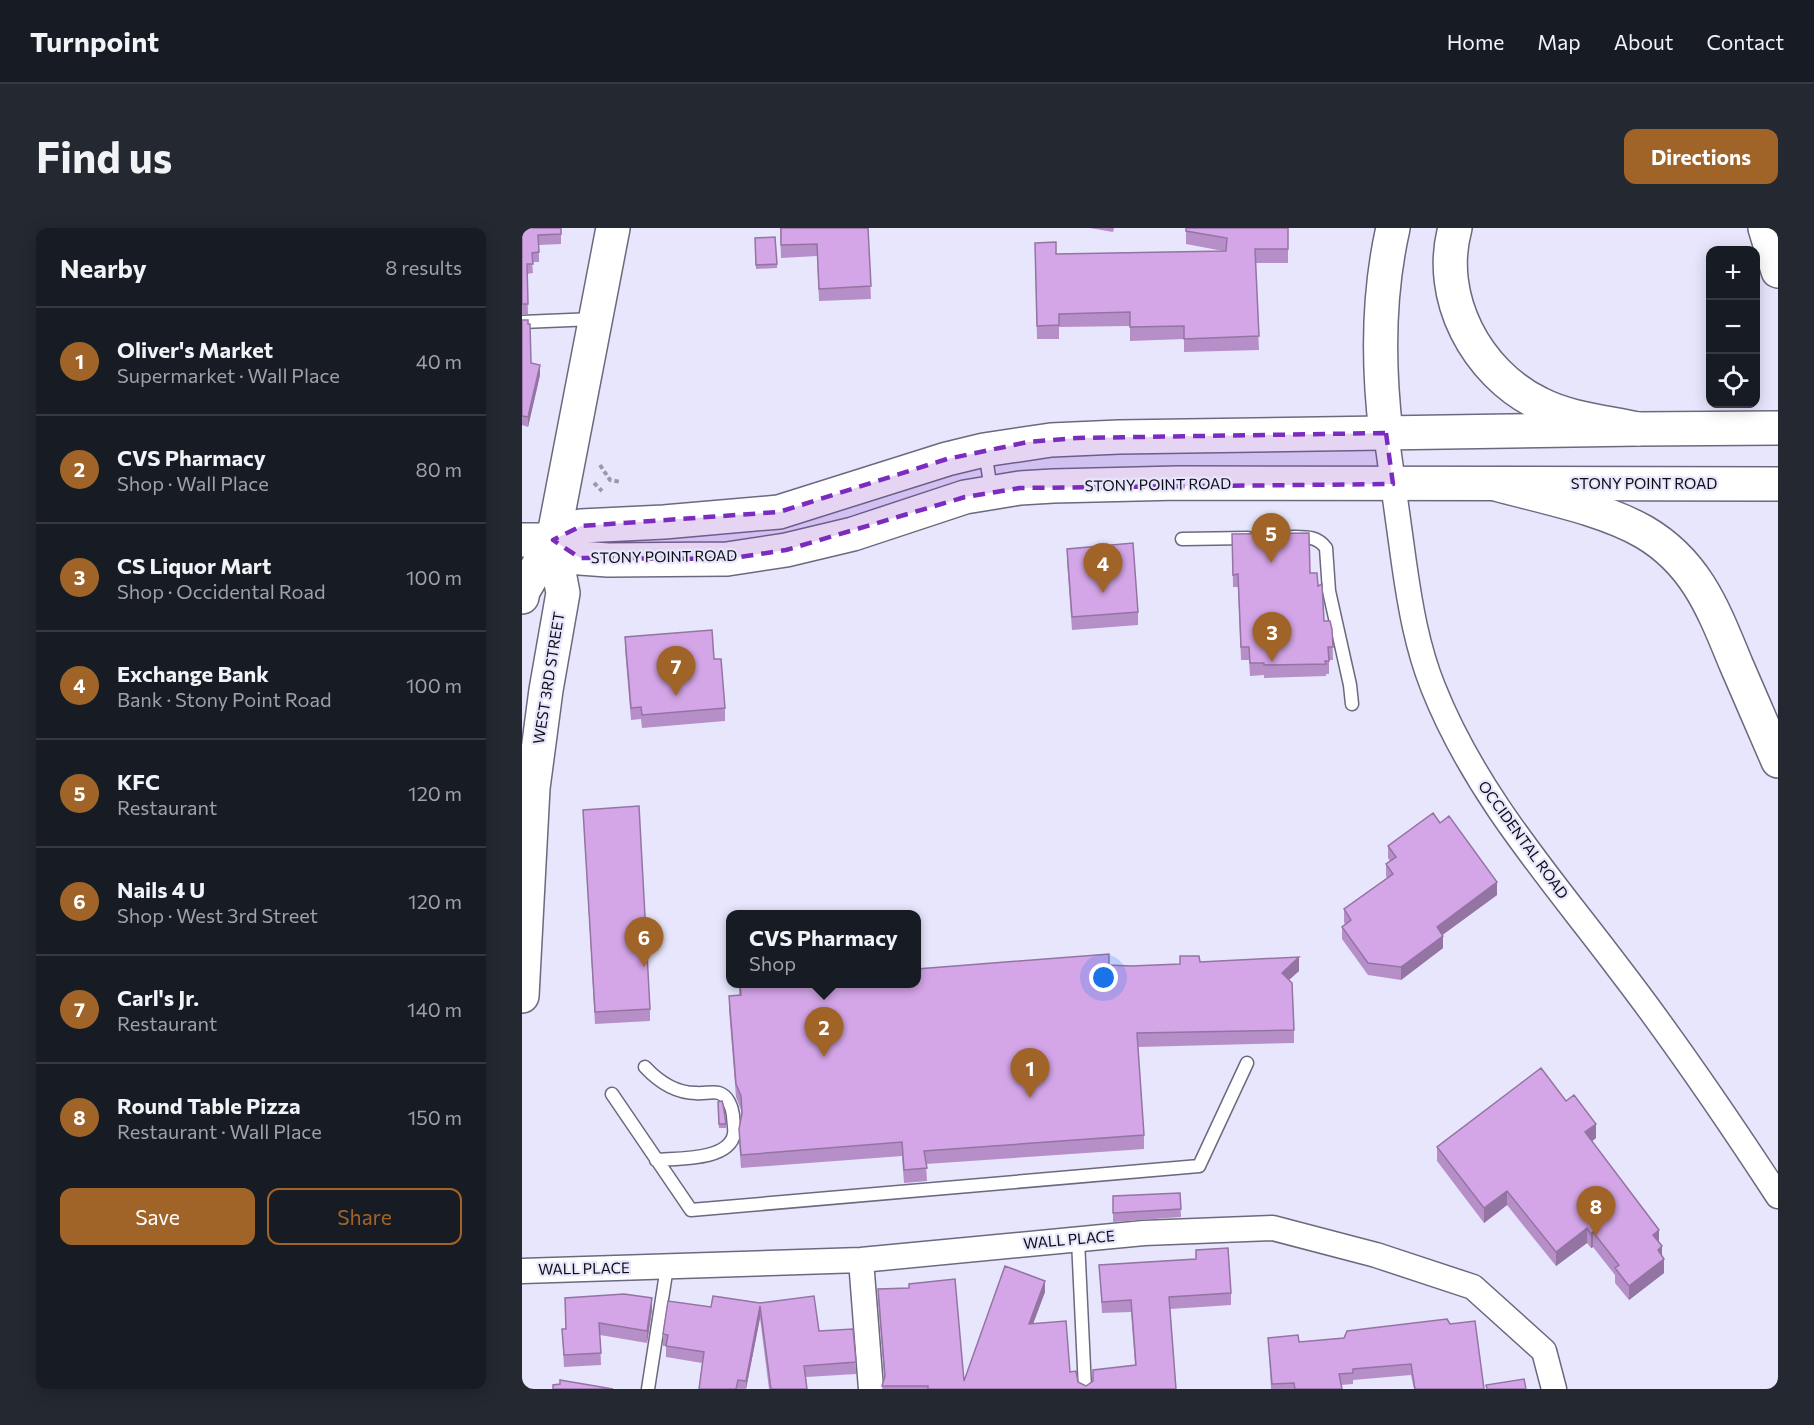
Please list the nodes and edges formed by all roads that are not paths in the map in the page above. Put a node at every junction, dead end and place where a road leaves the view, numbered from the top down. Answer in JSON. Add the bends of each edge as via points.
{"nodes":[{"id":1,"x":613,"y":228,"type":"edge"},
{"id":2,"x":1393,"y":228,"type":"edge"},
{"id":3,"x":1455,"y":228,"type":"edge"},
{"id":4,"x":1765,"y":228,"type":"edge"},
{"id":5,"x":1778,"y":271,"type":"edge"},
{"id":6,"x":596,"y":319,"type":"junction"},
{"id":7,"x":522,"y":322,"type":"edge"},
{"id":8,"x":1772,"y":428,"type":"edge"},
{"id":9,"x":1638,"y":429,"type":"junction"},
{"id":10,"x":1386,"y":433,"type":"junction"},
{"id":11,"x":984,"y":450,"type":"junction"},
{"id":12,"x":1393,"y":484,"type":"junction"},
{"id":13,"x":1496,"y":484,"type":"junction"},
{"id":14,"x":1778,"y":484,"type":"edge"},
{"id":15,"x":992,"y":492,"type":"junction"},
{"id":16,"x":1283,"y":537,"type":"edge"},
{"id":17,"x":1264,"y":538,"type":"edge"},
{"id":18,"x":1182,"y":539,"type":"dead end"},
{"id":19,"x":538,"y":540,"type":"edge"},
{"id":20,"x":522,"y":597,"type":"edge"},
{"id":21,"x":1352,"y":704,"type":"dead end"},
{"id":22,"x":1778,"y":761,"type":"edge"},
{"id":23,"x":522,"y":996,"type":"edge"},
{"id":24,"x":1247,"y":1063,"type":"dead end"},
{"id":25,"x":645,"y":1067,"type":"dead end"},
{"id":26,"x":612,"y":1095,"type":"dead end"},
{"id":27,"x":656,"y":1160,"type":"junction"},
{"id":28,"x":1778,"y":1196,"type":"edge"},
{"id":29,"x":1078,"y":1240,"type":"junction"},
{"id":30,"x":861,"y":1260,"type":"junction"},
{"id":31,"x":667,"y":1267,"type":"junction"},
{"id":32,"x":522,"y":1270,"type":"edge"},
{"id":33,"x":648,"y":1389,"type":"edge"},
{"id":34,"x":871,"y":1389,"type":"edge"},
{"id":35,"x":1085,"y":1389,"type":"edge"},
{"id":36,"x":1554,"y":1389,"type":"edge"}],
"edges":[{"from":1,"to":6,"type":"main road","name":"WEST 3RD STREET"},
{"from":2,"to":10,"type":"main road","via":[[1382,311]]},
{"from":3,"to":9,"type":"main road","via":[[1450,269],[1453,295],[1461,322],[1487,363],[1540,405]]},
{"from":4,"to":5,"type":"main road"},
{"from":6,"to":7,"type":"lane"},
{"from":6,"to":19,"type":"main road","name":"WEST 3RD STREET"},
{"from":8,"to":9,"type":"main road"},
{"from":9,"to":10,"type":"main road"},
{"from":10,"to":11,"type":"main road","via":[[1077,438]]},
{"from":10,"to":12,"type":"street","name":"OCCIDENTAL ROAD"},
{"from":11,"to":15,"type":"lane"},
{"from":11,"to":19,"type":"main road","via":[[779,512],[581,526]]},
{"from":12,"to":13,"type":"main road","name":"STONY POINT ROAD"},
{"from":12,"to":15,"type":"main road","name":"STONY POINT ROAD","via":[[1053,486]]},
{"from":12,"to":28,"type":"street","name":"OCCIDENTAL ROAD","via":[[1417,637],[1433,687],[1467,759],[1502,814],[1652,1013]]},
{"from":13,"to":14,"type":"main road","name":"STONY POINT ROAD"},
{"from":13,"to":22,"type":"main road","via":[[1622,522],[1658,541],[1682,562],[1716,616]]},
{"from":15,"to":19,"type":"main road","name":"STONY POINT ROAD","via":[[929,507],[853,534],[727,559],[580,558]]},
{"from":16,"to":21,"type":"lane","via":[[1313,537],[1326,548],[1329,591]]},
{"from":17,"to":18,"type":"lane"},
{"from":19,"to":20,"type":"main road","name":"WEST 3RD STREET"},
{"from":19,"to":23,"type":"main road","name":"WEST 3RD STREET","via":[[563,593],[533,788]]},
{"from":24,"to":27,"type":"lane","via":[[1199,1166],[691,1210]]},
{"from":25,"to":27,"type":"lane","via":[[658,1081],[675,1089],[694,1094],[719,1093],[732,1109],[734,1134],[729,1144],[708,1156]]},
{"from":26,"to":27,"type":"lane"},
{"from":29,"to":30,"type":"street","name":"WALL PLACE"},
{"from":29,"to":35,"type":"lane"},
{"from":29,"to":36,"type":"street","name":"WALL PLACE","via":[[1273,1228],[1376,1255],[1473,1287],[1544,1351]]},
{"from":30,"to":31,"type":"street","name":"WALL PLACE"},
{"from":30,"to":34,"type":"street"},
{"from":31,"to":32,"type":"street","name":"WALL PLACE"},
{"from":31,"to":33,"type":"lane"}]}
